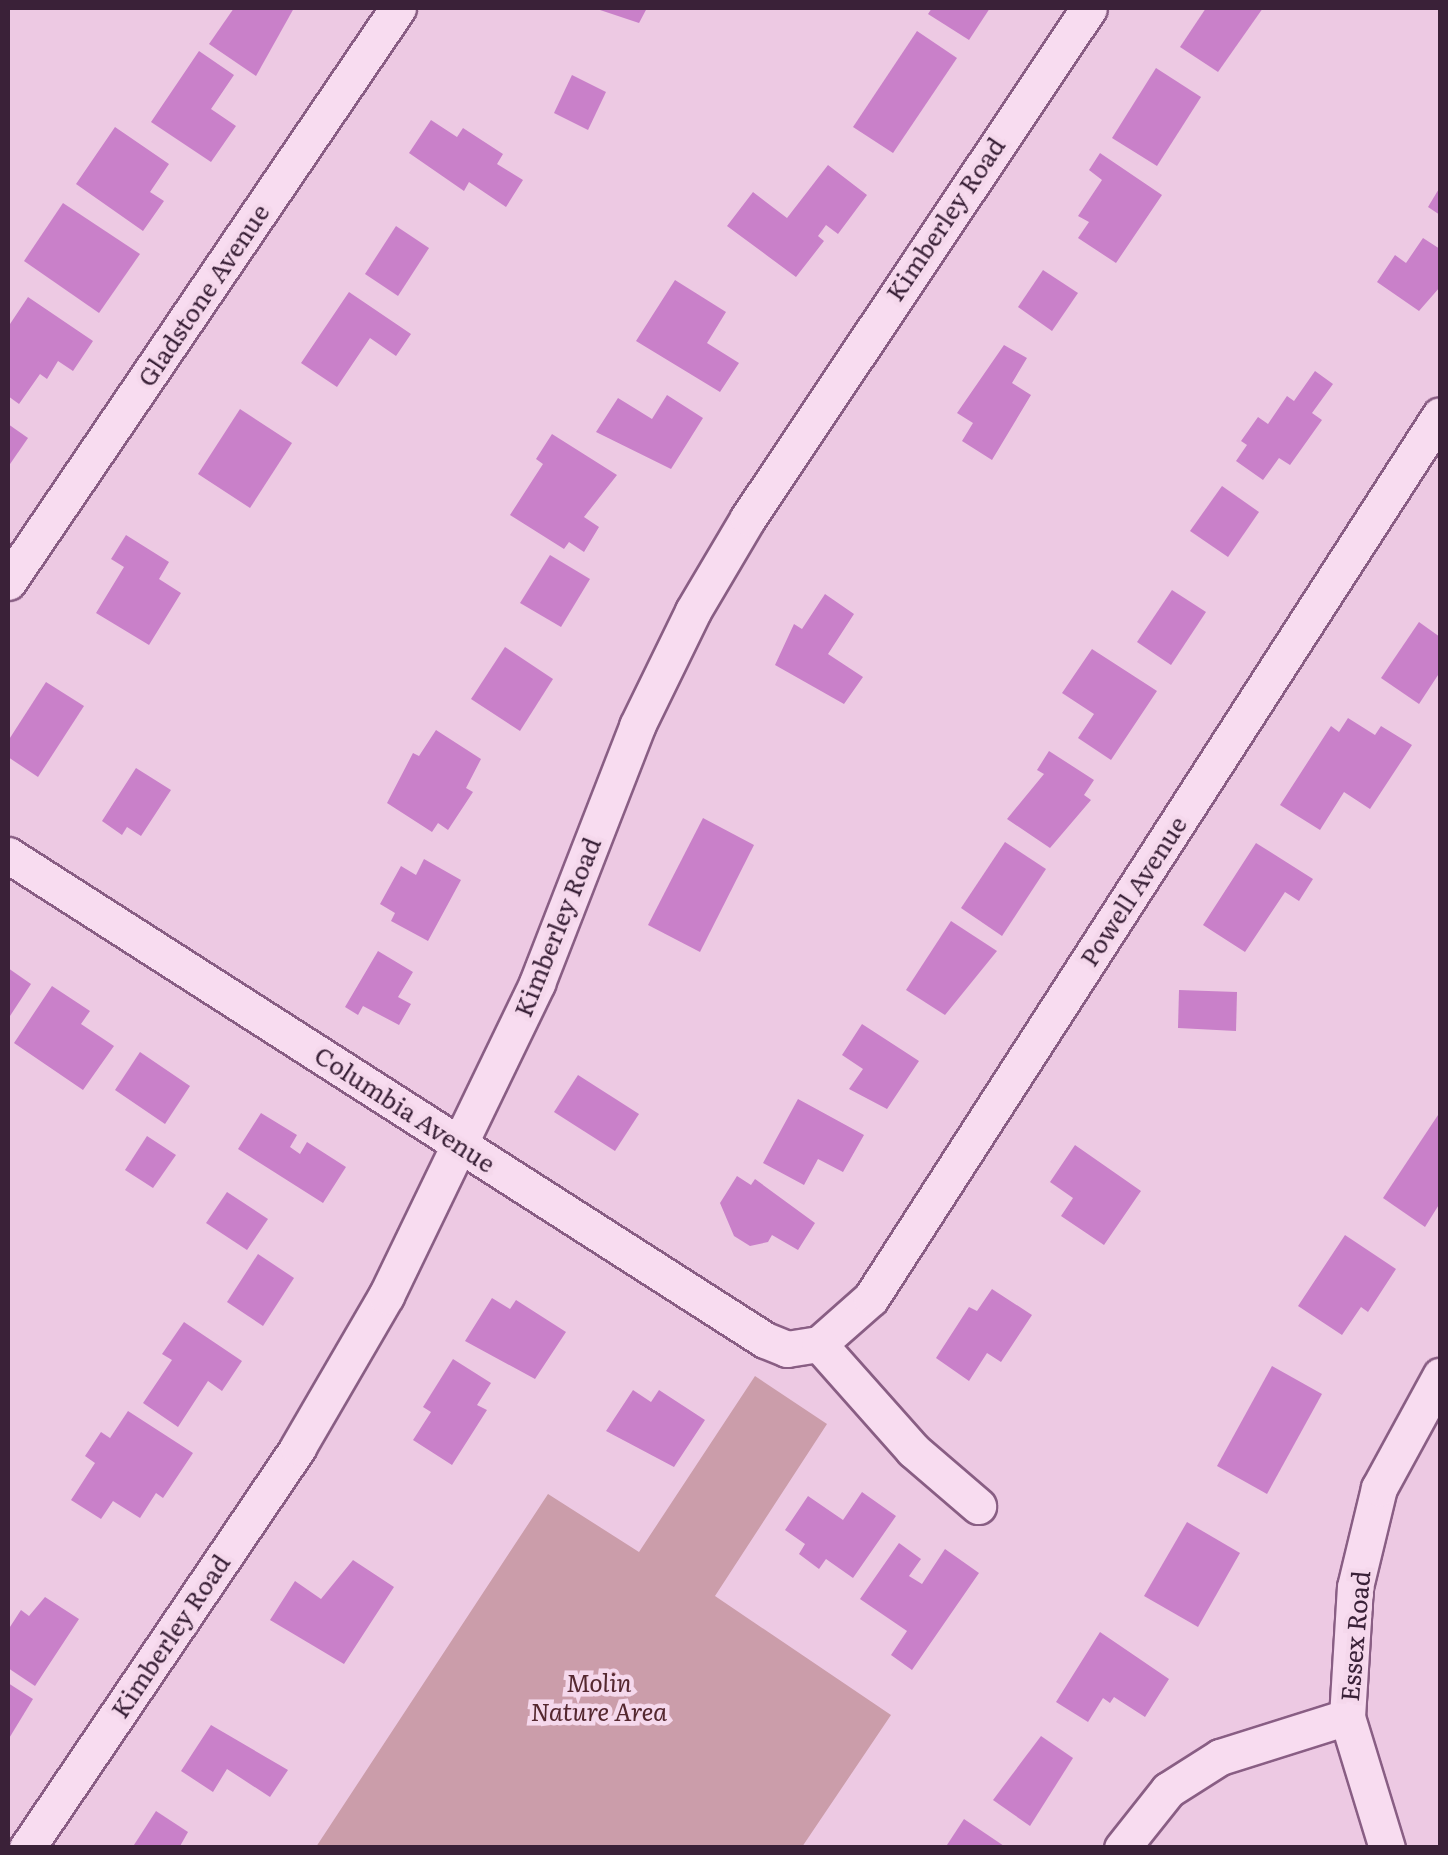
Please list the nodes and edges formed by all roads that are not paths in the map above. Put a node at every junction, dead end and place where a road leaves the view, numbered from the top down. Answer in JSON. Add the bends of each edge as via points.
{"nodes":[{"id":1,"x":398,"y":8,"type":"edge"},
{"id":2,"x":1089,"y":8,"type":"edge"},
{"id":3,"x":1440,"y":416,"type":"edge"},
{"id":4,"x":8,"y":582,"type":"edge"},
{"id":5,"x":8,"y":855,"type":"edge"},
{"id":6,"x":463,"y":1146,"type":"junction"},
{"id":7,"x":813,"y":1346,"type":"junction"},
{"id":8,"x":1440,"y":1376,"type":"edge"},
{"id":9,"x":978,"y":1506,"type":"dead end"},
{"id":10,"x":1347,"y":1717,"type":"junction"},
{"id":11,"x":27,"y":1848,"type":"edge"},
{"id":12,"x":1122,"y":1848,"type":"edge"},
{"id":13,"x":1388,"y":1848,"type":"edge"}],
"edges":[{"from":1,"to":4,"type":"street","name":"Gladstone Avenue"},
{"from":2,"to":6,"type":"street","name":"Kimberley Road","via":[[758,501],[694,611],[637,726],[537,983]]},
{"from":3,"to":7,"type":"street","name":"Powell Avenue","via":[[871,1298]]},
{"from":5,"to":6,"type":"street","name":"Columbia Avenue"},
{"from":6,"to":7,"type":"street","name":"Columbia Avenue","via":[[764,1340]]},
{"from":6,"to":11,"type":"street","name":"Kimberley Road","via":[[298,1448]]},
{"from":7,"to":9,"type":"street"},
{"from":8,"to":10,"type":"street","name":"Essex Road","via":[[1380,1488],[1355,1586]]},
{"from":10,"to":12,"type":"street","via":[[1220,1757],[1168,1790]]},
{"from":10,"to":13,"type":"street","name":"Essex Road"}]}
